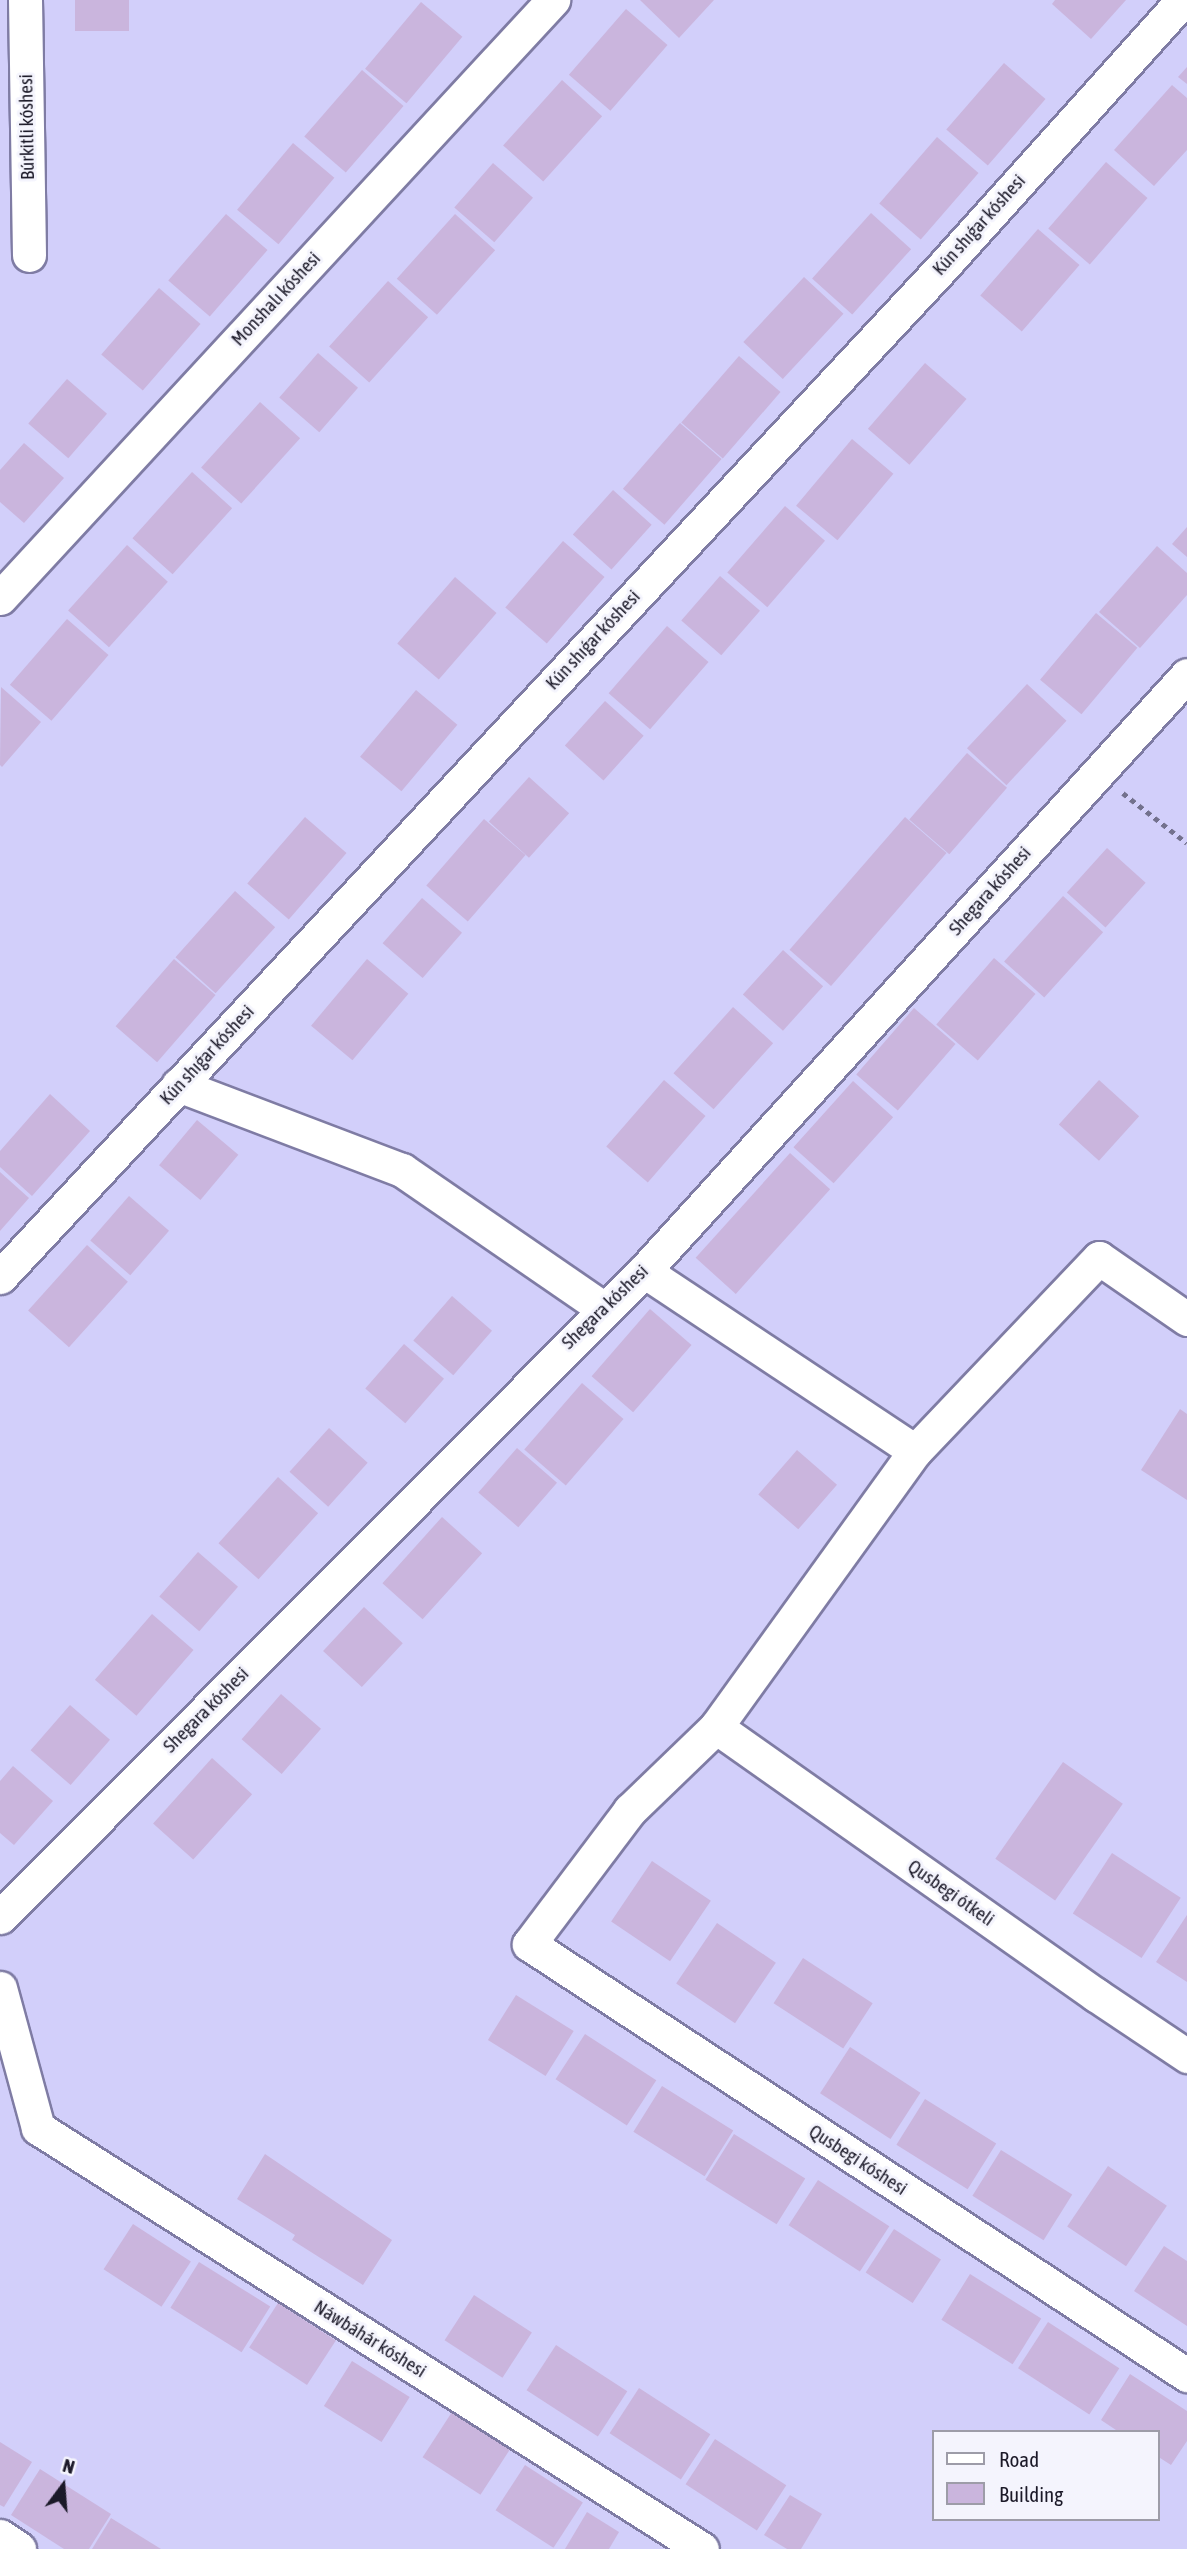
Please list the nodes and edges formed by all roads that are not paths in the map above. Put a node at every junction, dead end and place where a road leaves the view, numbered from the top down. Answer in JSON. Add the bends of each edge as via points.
{"nodes":[{"id":1,"x":25,"y":0,"type":"edge"},
{"id":2,"x":553,"y":0,"type":"edge"},
{"id":3,"x":1183,"y":0,"type":"edge"},
{"id":4,"x":29,"y":255,"type":"dead end"},
{"id":5,"x":0,"y":598,"type":"edge"},
{"id":6,"x":1187,"y":675,"type":"edge"},
{"id":7,"x":178,"y":1085,"type":"junction"},
{"id":8,"x":644,"y":1271,"type":"junction"},
{"id":9,"x":0,"y":1277,"type":"edge"},
{"id":10,"x":603,"y":1308,"type":"junction"},
{"id":11,"x":1187,"y":1320,"type":"edge"},
{"id":12,"x":915,"y":1451,"type":"junction"},
{"id":13,"x":716,"y":1727,"type":"junction"},
{"id":14,"x":0,"y":1917,"type":"edge"},
{"id":15,"x":0,"y":1988,"type":"edge"},
{"id":16,"x":1187,"y":2056,"type":"edge"},
{"id":17,"x":1187,"y":2375,"type":"edge"},
{"id":18,"x":0,"y":2536,"type":"edge"},
{"id":19,"x":19,"y":2549,"type":"edge"},
{"id":20,"x":702,"y":2549,"type":"edge"}],
"edges":[{"from":1,"to":4,"type":"street","name":"Búrkitli kóshesi"},
{"from":2,"to":5,"type":"street","name":"Monshalı kóshesi"},
{"from":3,"to":7,"type":"street","name":"Kún shıǵar kóshesi","via":[[947,262]]},
{"from":6,"to":8,"type":"street","name":"Shegara kóshesi"},
{"from":7,"to":9,"type":"street","name":"Kún shıǵar kóshesi"},
{"from":7,"to":10,"type":"street","via":[[402,1170]]},
{"from":8,"to":10,"type":"street","name":"Shegara kóshesi"},
{"from":8,"to":12,"type":"street"},
{"from":10,"to":14,"type":"street","name":"Shegara kóshesi"},
{"from":11,"to":12,"type":"street","via":[[1098,1258]]},
{"from":12,"to":13,"type":"street"},
{"from":13,"to":16,"type":"street","name":"Qusbegi ótkeli"},
{"from":13,"to":17,"type":"street","name":"Qusbegi kóshesi","via":[[630,1810],[528,1944]]},
{"from":15,"to":20,"type":"street","name":"Náwbáhár kóshesi","via":[[38,2128]]},
{"from":18,"to":19,"type":"street"}]}
